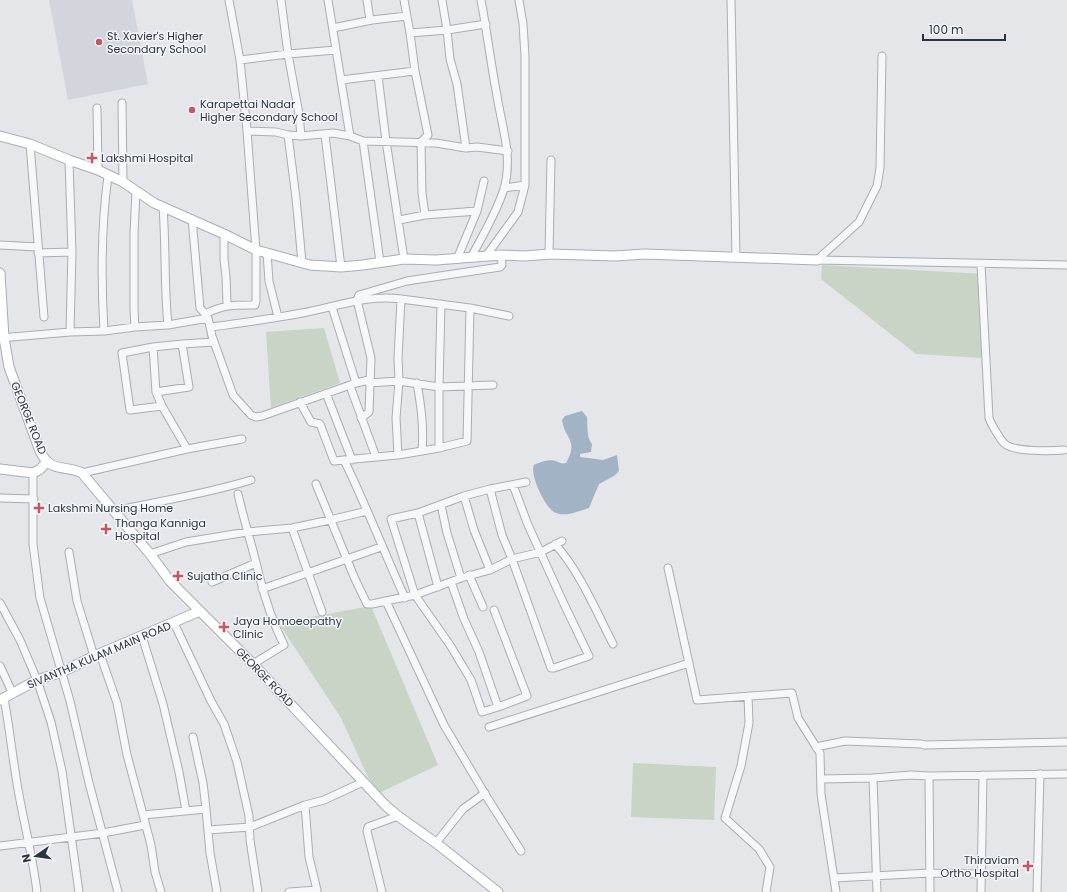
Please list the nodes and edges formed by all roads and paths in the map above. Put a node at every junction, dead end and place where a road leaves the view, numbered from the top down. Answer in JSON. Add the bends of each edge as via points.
{"nodes":[{"id":1,"x":229,"y":0,"type":"edge"},
{"id":2,"x":281,"y":0,"type":"edge"},
{"id":3,"x":328,"y":0,"type":"edge"},
{"id":4,"x":367,"y":0,"type":"edge"},
{"id":5,"x":404,"y":0,"type":"edge"},
{"id":6,"x":442,"y":0,"type":"edge"},
{"id":7,"x":481,"y":0,"type":"edge"},
{"id":8,"x":519,"y":0,"type":"edge"},
{"id":9,"x":731,"y":0,"type":"edge"},
{"id":10,"x":407,"y":16,"type":"junction"},
{"id":11,"x":370,"y":20,"type":"junction"},
{"id":12,"x":486,"y":24,"type":"junction"},
{"id":13,"x":333,"y":28,"type":"junction"},
{"id":14,"x":448,"y":30,"type":"junction"},
{"id":15,"x":410,"y":33,"type":"junction"},
{"id":16,"x":336,"y":50,"type":"junction"},
{"id":17,"x":288,"y":54,"type":"junction"},
{"id":18,"x":882,"y":56,"type":"dead end"},
{"id":19,"x":240,"y":60,"type":"junction"},
{"id":20,"x":415,"y":71,"type":"junction"},
{"id":21,"x":378,"y":76,"type":"junction"},
{"id":22,"x":341,"y":80,"type":"junction"},
{"id":23,"x":122,"y":103,"type":"dead end"},
{"id":24,"x":97,"y":108,"type":"dead end"},
{"id":25,"x":247,"y":131,"type":"junction"},
{"id":26,"x":288,"y":135,"type":"junction"},
{"id":27,"x":325,"y":135,"type":"junction"},
{"id":28,"x":0,"y":136,"type":"edge"},
{"id":29,"x":301,"y":136,"type":"junction"},
{"id":30,"x":350,"y":136,"type":"junction"},
{"id":31,"x":363,"y":141,"type":"junction"},
{"id":32,"x":386,"y":141,"type":"junction"},
{"id":33,"x":420,"y":142,"type":"junction"},
{"id":34,"x":30,"y":144,"type":"junction"},
{"id":35,"x":466,"y":148,"type":"junction"},
{"id":36,"x":508,"y":151,"type":"junction"},
{"id":37,"x":69,"y":160,"type":"junction"},
{"id":38,"x":551,"y":160,"type":"dead end"},
{"id":39,"x":98,"y":170,"type":"junction"},
{"id":40,"x":108,"y":176,"type":"junction"},
{"id":41,"x":484,"y":181,"type":"dead end"},
{"id":42,"x":123,"y":182,"type":"junction"},
{"id":43,"x":525,"y":185,"type":"junction"},
{"id":44,"x":504,"y":188,"type":"junction"},
{"id":45,"x":136,"y":191,"type":"junction"},
{"id":46,"x":163,"y":207,"type":"junction"},
{"id":47,"x":477,"y":211,"type":"junction"},
{"id":48,"x":425,"y":215,"type":"junction"},
{"id":49,"x":192,"y":220,"type":"junction"},
{"id":50,"x":399,"y":220,"type":"junction"},
{"id":51,"x":224,"y":234,"type":"junction"},
{"id":52,"x":0,"y":245,"type":"edge"},
{"id":53,"x":38,"y":250,"type":"junction"},
{"id":54,"x":256,"y":250,"type":"junction"},
{"id":55,"x":72,"y":252,"type":"junction"},
{"id":56,"x":267,"y":253,"type":"junction"},
{"id":57,"x":550,"y":254,"type":"junction"},
{"id":58,"x":501,"y":255,"type":"junction"},
{"id":59,"x":486,"y":256,"type":"junction"},
{"id":60,"x":736,"y":257,"type":"junction"},
{"id":61,"x":471,"y":258,"type":"junction"},
{"id":62,"x":404,"y":259,"type":"junction"},
{"id":63,"x":457,"y":259,"type":"junction"},
{"id":64,"x":817,"y":260,"type":"junction"},
{"id":65,"x":302,"y":262,"type":"junction"},
{"id":66,"x":380,"y":262,"type":"junction"},
{"id":67,"x":981,"y":264,"type":"junction"},
{"id":68,"x":1067,"y":266,"type":"edge"},
{"id":69,"x":341,"y":267,"type":"junction"},
{"id":70,"x":0,"y":273,"type":"edge"},
{"id":71,"x":269,"y":281,"type":"junction"},
{"id":72,"x":256,"y":283,"type":"junction"},
{"id":73,"x":401,"y":299,"type":"junction"},
{"id":74,"x":357,"y":300,"type":"junction"},
{"id":75,"x":441,"y":304,"type":"junction"},
{"id":76,"x":227,"y":305,"type":"junction"},
{"id":77,"x":332,"y":307,"type":"junction"},
{"id":78,"x":470,"y":308,"type":"junction"},
{"id":79,"x":206,"y":316,"type":"junction"},
{"id":80,"x":509,"y":316,"type":"dead end"},
{"id":81,"x":44,"y":317,"type":"dead end"},
{"id":82,"x":278,"y":317,"type":"junction"},
{"id":83,"x":168,"y":325,"type":"junction"},
{"id":84,"x":135,"y":327,"type":"junction"},
{"id":85,"x":210,"y":327,"type":"junction"},
{"id":86,"x":104,"y":331,"type":"junction"},
{"id":87,"x":70,"y":332,"type":"junction"},
{"id":88,"x":2,"y":338,"type":"edge"},
{"id":89,"x":214,"y":342,"type":"junction"},
{"id":90,"x":182,"y":344,"type":"junction"},
{"id":91,"x":153,"y":347,"type":"junction"},
{"id":92,"x":399,"y":381,"type":"junction"},
{"id":93,"x":369,"y":382,"type":"junction"},
{"id":94,"x":418,"y":383,"type":"junction"},
{"id":95,"x":353,"y":385,"type":"junction"},
{"id":96,"x":467,"y":385,"type":"junction"},
{"id":97,"x":493,"y":385,"type":"dead end"},
{"id":98,"x":439,"y":387,"type":"junction"},
{"id":99,"x":156,"y":392,"type":"junction"},
{"id":100,"x":326,"y":393,"type":"junction"},
{"id":101,"x":300,"y":402,"type":"junction"},
{"id":102,"x":162,"y":406,"type":"junction"},
{"id":103,"x":360,"y":418,"type":"junction"},
{"id":104,"x":242,"y":438,"type":"dead end"},
{"id":105,"x":439,"y":448,"type":"junction"},
{"id":106,"x":187,"y":449,"type":"junction"},
{"id":107,"x":1064,"y":450,"type":"dead end"},
{"id":108,"x":422,"y":451,"type":"junction"},
{"id":109,"x":398,"y":455,"type":"junction"},
{"id":110,"x":376,"y":457,"type":"junction"},
{"id":111,"x":344,"y":460,"type":"junction"},
{"id":112,"x":352,"y":460,"type":"junction"},
{"id":113,"x":47,"y":462,"type":"junction"},
{"id":114,"x":0,"y":469,"type":"edge"},
{"id":115,"x":33,"y":472,"type":"junction"},
{"id":116,"x":82,"y":473,"type":"junction"},
{"id":117,"x":251,"y":480,"type":"dead end"},
{"id":118,"x":526,"y":482,"type":"dead end"},
{"id":119,"x":316,"y":484,"type":"dead end"},
{"id":120,"x":513,"y":485,"type":"junction"},
{"id":121,"x":490,"y":489,"type":"junction"},
{"id":122,"x":238,"y":494,"type":"dead end"},
{"id":123,"x":464,"y":496,"type":"junction"},
{"id":124,"x":0,"y":498,"type":"edge"},
{"id":125,"x":34,"y":499,"type":"junction"},
{"id":126,"x":441,"y":505,"type":"junction"},
{"id":127,"x":114,"y":511,"type":"junction"},
{"id":128,"x":367,"y":511,"type":"junction"},
{"id":129,"x":418,"y":513,"type":"junction"},
{"id":130,"x":330,"y":520,"type":"junction"},
{"id":131,"x":292,"y":528,"type":"junction"},
{"id":132,"x":246,"y":532,"type":"junction"},
{"id":133,"x":381,"y":546,"type":"junction"},
{"id":134,"x":69,"y":552,"type":"dead end"},
{"id":135,"x":541,"y":552,"type":"junction"},
{"id":136,"x":150,"y":554,"type":"junction"},
{"id":137,"x":346,"y":558,"type":"junction"},
{"id":138,"x":512,"y":559,"type":"junction"},
{"id":139,"x":256,"y":563,"type":"junction"},
{"id":140,"x":668,"y":568,"type":"dead end"},
{"id":141,"x":490,"y":570,"type":"junction"},
{"id":142,"x":308,"y":572,"type":"junction"},
{"id":143,"x":469,"y":575,"type":"junction"},
{"id":144,"x":461,"y":578,"type":"junction"},
{"id":145,"x":212,"y":582,"type":"dead end"},
{"id":146,"x":451,"y":582,"type":"junction"},
{"id":147,"x":438,"y":587,"type":"junction"},
{"id":148,"x":262,"y":589,"type":"junction"},
{"id":149,"x":414,"y":595,"type":"junction"},
{"id":150,"x":405,"y":598,"type":"junction"},
{"id":151,"x":386,"y":601,"type":"junction"},
{"id":152,"x":0,"y":603,"type":"edge"},
{"id":153,"x":483,"y":607,"type":"dead end"},
{"id":154,"x":494,"y":610,"type":"dead end"},
{"id":155,"x":200,"y":611,"type":"junction"},
{"id":156,"x":322,"y":612,"type":"dead end"},
{"id":157,"x":8,"y":617,"type":"junction"},
{"id":158,"x":0,"y":620,"type":"edge"},
{"id":159,"x":174,"y":623,"type":"junction"},
{"id":160,"x":142,"y":636,"type":"junction"},
{"id":161,"x":613,"y":644,"type":"dead end"},
{"id":162,"x":97,"y":655,"type":"junction"},
{"id":163,"x":689,"y":663,"type":"junction"},
{"id":164,"x":253,"y":664,"type":"junction"},
{"id":165,"x":0,"y":666,"type":"edge"},
{"id":166,"x":62,"y":672,"type":"junction"},
{"id":167,"x":37,"y":680,"type":"junction"},
{"id":168,"x":12,"y":692,"type":"junction"},
{"id":169,"x":748,"y":696,"type":"junction"},
{"id":170,"x":2,"y":699,"type":"edge"},
{"id":171,"x":498,"y":707,"type":"junction"},
{"id":172,"x":490,"y":727,"type":"dead end"},
{"id":173,"x":193,"y":738,"type":"dead end"},
{"id":174,"x":1067,"y":742,"type":"edge"},
{"id":175,"x":816,"y":747,"type":"junction"},
{"id":176,"x":1040,"y":774,"type":"junction"},
{"id":177,"x":1067,"y":774,"type":"edge"},
{"id":178,"x":983,"y":775,"type":"junction"},
{"id":179,"x":929,"y":776,"type":"junction"},
{"id":180,"x":873,"y":778,"type":"junction"},
{"id":181,"x":821,"y":779,"type":"junction"},
{"id":182,"x":363,"y":782,"type":"junction"},
{"id":183,"x":485,"y":794,"type":"junction"},
{"id":184,"x":305,"y":805,"type":"junction"},
{"id":185,"x":206,"y":809,"type":"junction"},
{"id":186,"x":186,"y":811,"type":"junction"},
{"id":187,"x":143,"y":815,"type":"junction"},
{"id":188,"x":398,"y":816,"type":"junction"},
{"id":189,"x":145,"y":825,"type":"junction"},
{"id":190,"x":250,"y":827,"type":"junction"},
{"id":191,"x":208,"y":830,"type":"junction"},
{"id":192,"x":103,"y":833,"type":"junction"},
{"id":193,"x":72,"y":836,"type":"junction"},
{"id":194,"x":28,"y":842,"type":"junction"},
{"id":195,"x":436,"y":843,"type":"junction"},
{"id":196,"x":0,"y":846,"type":"edge"},
{"id":197,"x":521,"y":851,"type":"dead end"},
{"id":198,"x":930,"y":873,"type":"junction"},
{"id":199,"x":981,"y":874,"type":"junction"},
{"id":200,"x":878,"y":876,"type":"junction"},
{"id":201,"x":834,"y":878,"type":"junction"},
{"id":202,"x":317,"y":891,"type":"edge"},
{"id":203,"x":37,"y":892,"type":"edge"},
{"id":204,"x":79,"y":892,"type":"edge"},
{"id":205,"x":118,"y":892,"type":"edge"},
{"id":206,"x":161,"y":892,"type":"edge"},
{"id":207,"x":217,"y":892,"type":"edge"},
{"id":208,"x":258,"y":892,"type":"edge"},
{"id":209,"x":289,"y":892,"type":"edge"},
{"id":210,"x":382,"y":892,"type":"edge"},
{"id":211,"x":498,"y":892,"type":"edge"},
{"id":212,"x":766,"y":892,"type":"edge"},
{"id":213,"x":836,"y":892,"type":"edge"},
{"id":214,"x":877,"y":892,"type":"edge"},
{"id":215,"x":930,"y":892,"type":"edge"},
{"id":216,"x":981,"y":892,"type":"edge"},
{"id":217,"x":1037,"y":892,"type":"edge"}],
"edges":[{"from":1,"to":19,"type":"street"},
{"from":2,"to":17,"type":"street"},
{"from":3,"to":13,"type":"street"},
{"from":4,"to":11,"type":"street"},
{"from":5,"to":10,"type":"street"},
{"from":6,"to":14,"type":"street"},
{"from":7,"to":12,"type":"street"},
{"from":8,"to":43,"type":"street","via":[[525,56]]},
{"from":9,"to":60,"type":"street"},
{"from":10,"to":11,"type":"street"},
{"from":10,"to":15,"type":"street"},
{"from":11,"to":13,"type":"street"},
{"from":12,"to":14,"type":"street"},
{"from":12,"to":36,"type":"street","via":[[496,95]]},
{"from":13,"to":16,"type":"street"},
{"from":14,"to":15,"type":"street"},
{"from":14,"to":35,"type":"street","via":[[450,59],[457,84]]},
{"from":15,"to":20,"type":"street"},
{"from":16,"to":17,"type":"street"},
{"from":16,"to":22,"type":"street"},
{"from":17,"to":19,"type":"street"},
{"from":17,"to":29,"type":"street","via":[[300,114]]},
{"from":18,"to":64,"type":"street","via":[[880,168],[877,186],[859,222]]},
{"from":19,"to":25,"type":"street"},
{"from":20,"to":21,"type":"street"},
{"from":20,"to":33,"type":"street","via":[[428,135]]},
{"from":21,"to":22,"type":"street"},
{"from":21,"to":32,"type":"street"},
{"from":22,"to":30,"type":"street"},
{"from":23,"to":42,"type":"street"},
{"from":24,"to":39,"type":"street"},
{"from":25,"to":26,"type":"street"},
{"from":25,"to":54,"type":"street"},
{"from":26,"to":29,"type":"street"},
{"from":26,"to":65,"type":"street"},
{"from":27,"to":29,"type":"street"},
{"from":27,"to":30,"type":"street"},
{"from":27,"to":69,"type":"street"},
{"from":28,"to":34,"type":"street"},
{"from":30,"to":31,"type":"street"},
{"from":31,"to":32,"type":"street"},
{"from":31,"to":66,"type":"street"},
{"from":32,"to":33,"type":"street"},
{"from":32,"to":50,"type":"street"},
{"from":33,"to":35,"type":"street"},
{"from":33,"to":48,"type":"street"},
{"from":34,"to":37,"type":"street"},
{"from":34,"to":53,"type":"street"},
{"from":35,"to":36,"type":"street"},
{"from":36,"to":44,"type":"street"},
{"from":37,"to":39,"type":"street"},
{"from":37,"to":55,"type":"street"},
{"from":38,"to":57,"type":"street"},
{"from":39,"to":40,"type":"street"},
{"from":40,"to":42,"type":"street"},
{"from":40,"to":86,"type":"street","via":[[104,244]]},
{"from":41,"to":47,"type":"street"},
{"from":42,"to":45,"type":"street"},
{"from":43,"to":44,"type":"street"},
{"from":43,"to":59,"type":"street","via":[[518,212]]},
{"from":44,"to":61,"type":"street"},
{"from":45,"to":46,"type":"street"},
{"from":45,"to":84,"type":"street"},
{"from":46,"to":49,"type":"street"},
{"from":46,"to":83,"type":"street"},
{"from":47,"to":48,"type":"street"},
{"from":47,"to":63,"type":"street"},
{"from":48,"to":50,"type":"street"},
{"from":49,"to":51,"type":"street"},
{"from":49,"to":79,"type":"street","via":[[200,308]]},
{"from":50,"to":62,"type":"street"},
{"from":51,"to":54,"type":"street"},
{"from":51,"to":76,"type":"street"},
{"from":52,"to":53,"type":"street"},
{"from":53,"to":55,"type":"street"},
{"from":53,"to":81,"type":"street"},
{"from":54,"to":56,"type":"street"},
{"from":54,"to":72,"type":"street"},
{"from":55,"to":87,"type":"street"},
{"from":56,"to":65,"type":"street"},
{"from":56,"to":71,"type":"street"},
{"from":57,"to":58,"type":"street"},
{"from":57,"to":60,"type":"street"},
{"from":58,"to":59,"type":"street"},
{"from":58,"to":74,"type":"street","via":[[500,267],[407,281],[359,294]]},
{"from":59,"to":61,"type":"street"},
{"from":60,"to":64,"type":"street"},
{"from":61,"to":63,"type":"street"},
{"from":62,"to":63,"type":"street"},
{"from":62,"to":66,"type":"street"},
{"from":64,"to":67,"type":"street"},
{"from":65,"to":69,"type":"street"},
{"from":66,"to":69,"type":"street"},
{"from":67,"to":68,"type":"street"},
{"from":67,"to":107,"type":"street","via":[[989,418],[1004,444],[1010,447],[1045,452]]},
{"from":70,"to":88,"type":"street","name":"GEORGE ROAD"},
{"from":71,"to":72,"type":"street"},
{"from":71,"to":82,"type":"street"},
{"from":72,"to":76,"type":"street","via":[[254,305]]},
{"from":73,"to":74,"type":"street","via":[[387,297]]},
{"from":73,"to":75,"type":"street"},
{"from":73,"to":92,"type":"street"},
{"from":74,"to":77,"type":"street"},
{"from":74,"to":93,"type":"street","via":[[371,358]]},
{"from":75,"to":78,"type":"street"},
{"from":75,"to":98,"type":"street"},
{"from":76,"to":79,"type":"street","via":[[218,307]]},
{"from":77,"to":82,"type":"street"},
{"from":77,"to":95,"type":"street"},
{"from":78,"to":80,"type":"street"},
{"from":78,"to":96,"type":"street"},
{"from":79,"to":83,"type":"street","via":[[181,324]]},
{"from":79,"to":85,"type":"street"},
{"from":82,"to":85,"type":"street"},
{"from":83,"to":84,"type":"street"},
{"from":84,"to":86,"type":"street"},
{"from":85,"to":89,"type":"street"},
{"from":86,"to":87,"type":"street"},
{"from":87,"to":88,"type":"street"},
{"from":88,"to":113,"type":"street","name":"GEORGE ROAD","via":[[9,366],[40,451]]},
{"from":89,"to":90,"type":"street"},
{"from":89,"to":101,"type":"street","via":[[233,395],[251,415],[262,416]]},
{"from":90,"to":91,"type":"street"},
{"from":90,"to":99,"type":"street","via":[[189,387]]},
{"from":91,"to":99,"type":"street"},
{"from":91,"to":102,"type":"street","via":[[122,353],[127,393],[130,410]]},
{"from":92,"to":93,"type":"street"},
{"from":92,"to":94,"type":"street"},
{"from":92,"to":109,"type":"street","via":[[396,418]]},
{"from":93,"to":95,"type":"street"},
{"from":93,"to":103,"type":"street","via":[[369,412]]},
{"from":94,"to":98,"type":"street"},
{"from":94,"to":108,"type":"street","via":[[424,433]]},
{"from":95,"to":100,"type":"street"},
{"from":95,"to":103,"type":"street"},
{"from":96,"to":97,"type":"street"},
{"from":96,"to":98,"type":"street"},
{"from":96,"to":105,"type":"street","via":[[467,441]]},
{"from":98,"to":105,"type":"street"},
{"from":99,"to":102,"type":"street"},
{"from":100,"to":101,"type":"street"},
{"from":100,"to":112,"type":"street"},
{"from":101,"to":111,"type":"street","via":[[311,422],[320,424],[334,461]]},
{"from":102,"to":106,"type":"street"},
{"from":103,"to":110,"type":"street"},
{"from":104,"to":106,"type":"street"},
{"from":105,"to":108,"type":"street"},
{"from":106,"to":116,"type":"street"},
{"from":108,"to":109,"type":"street"},
{"from":109,"to":110,"type":"street"},
{"from":110,"to":112,"type":"street"},
{"from":111,"to":112,"type":"street"},
{"from":111,"to":128,"type":"street"},
{"from":113,"to":115,"type":"street"},
{"from":113,"to":116,"type":"street","name":"GEORGE ROAD"},
{"from":114,"to":115,"type":"street"},
{"from":115,"to":125,"type":"street"},
{"from":116,"to":127,"type":"street","name":"GEORGE ROAD"},
{"from":117,"to":127,"type":"street","via":[[221,489]]},
{"from":118,"to":120,"type":"street"},
{"from":119,"to":130,"type":"street"},
{"from":120,"to":121,"type":"street"},
{"from":120,"to":135,"type":"street"},
{"from":121,"to":123,"type":"street"},
{"from":121,"to":138,"type":"street","via":[[502,535]]},
{"from":122,"to":132,"type":"street"},
{"from":123,"to":126,"type":"street"},
{"from":123,"to":141,"type":"street"},
{"from":124,"to":125,"type":"street"},
{"from":125,"to":166,"type":"street","via":[[34,544],[40,598]]},
{"from":126,"to":129,"type":"street"},
{"from":126,"to":144,"type":"street"},
{"from":127,"to":136,"type":"street","name":"GEORGE ROAD"},
{"from":128,"to":130,"type":"street"},
{"from":128,"to":133,"type":"street"},
{"from":129,"to":147,"type":"street"},
{"from":129,"to":149,"type":"street","via":[[391,519]]},
{"from":130,"to":131,"type":"street"},
{"from":130,"to":137,"type":"street"},
{"from":131,"to":132,"type":"street"},
{"from":131,"to":142,"type":"street"},
{"from":132,"to":136,"type":"street","via":[[186,542]]},
{"from":132,"to":139,"type":"street"},
{"from":133,"to":137,"type":"street"},
{"from":133,"to":150,"type":"street"},
{"from":134,"to":162,"type":"street","via":[[77,601]]},
{"from":135,"to":138,"type":"street"},
{"from":135,"to":138,"type":"street","via":[[589,656],[554,668],[551,668]]},
{"from":135,"to":161,"type":"street","via":[[559,543]]},
{"from":136,"to":155,"type":"street","name":"GEORGE ROAD","via":[[170,581]]},
{"from":137,"to":142,"type":"street"},
{"from":137,"to":151,"type":"street","via":[[367,604]]},
{"from":138,"to":141,"type":"street"},
{"from":139,"to":145,"type":"street"},
{"from":139,"to":148,"type":"street"},
{"from":140,"to":163,"type":"street"},
{"from":141,"to":143,"type":"street"},
{"from":142,"to":148,"type":"street"},
{"from":142,"to":156,"type":"street"},
{"from":143,"to":144,"type":"street"},
{"from":143,"to":153,"type":"street"},
{"from":144,"to":146,"type":"street"},
{"from":146,"to":147,"type":"street"},
{"from":146,"to":171,"type":"street"},
{"from":147,"to":149,"type":"street"},
{"from":148,"to":164,"type":"street","via":[[284,645]]},
{"from":149,"to":150,"type":"street"},
{"from":149,"to":171,"type":"street","via":[[450,645],[471,680],[482,712]]},
{"from":150,"to":151,"type":"street"},
{"from":151,"to":183,"type":"street","via":[[444,725]]},
{"from":152,"to":157,"type":"street"},
{"from":154,"to":171,"type":"street","via":[[527,696]]},
{"from":155,"to":159,"type":"street","name":"SIVANTHA KULAM MAIN ROAD"},
{"from":155,"to":164,"type":"street","name":"GEORGE ROAD"},
{"from":157,"to":158,"type":"street"},
{"from":157,"to":167,"type":"street"},
{"from":159,"to":160,"type":"street","name":"SIVANTHA KULAM MAIN ROAD"},
{"from":159,"to":190,"type":"street","via":[[224,724],[237,762]]},
{"from":160,"to":162,"type":"street","name":"SIVANTHA KULAM MAIN ROAD"},
{"from":160,"to":186,"type":"street","via":[[163,704]]},
{"from":162,"to":166,"type":"street","name":"SIVANTHA KULAM MAIN ROAD"},
{"from":162,"to":187,"type":"street","via":[[117,703],[127,755]]},
{"from":163,"to":169,"type":"street","via":[[697,700]]},
{"from":163,"to":172,"type":"street"},
{"from":164,"to":182,"type":"street","name":"GEORGE ROAD"},
{"from":165,"to":168,"type":"street"},
{"from":166,"to":167,"type":"street","name":"SIVANTHA KULAM MAIN ROAD"},
{"from":166,"to":192,"type":"street"},
{"from":167,"to":168,"type":"street","name":"SIVANTHA KULAM MAIN ROAD"},
{"from":167,"to":193,"type":"street","via":[[57,745]]},
{"from":168,"to":170,"type":"street","name":"SIVANTHA KULAM MAIN ROAD"},
{"from":169,"to":175,"type":"street","via":[[792,693],[798,718]]},
{"from":169,"to":212,"type":"street","via":[[748,731],[741,766],[725,818],[759,849],[770,868]]},
{"from":170,"to":194,"type":"street","via":[[9,722]]},
{"from":173,"to":185,"type":"street","via":[[204,783]]},
{"from":174,"to":175,"type":"street","via":[[925,745],[845,741]]},
{"from":175,"to":181,"type":"street","via":[[820,753]]},
{"from":176,"to":177,"type":"street"},
{"from":176,"to":178,"type":"street"},
{"from":176,"to":217,"type":"street"},
{"from":178,"to":179,"type":"street"},
{"from":178,"to":199,"type":"street"},
{"from":179,"to":180,"type":"street"},
{"from":179,"to":198,"type":"street"},
{"from":180,"to":181,"type":"street"},
{"from":180,"to":200,"type":"street"},
{"from":181,"to":201,"type":"street"},
{"from":182,"to":184,"type":"street","via":[[324,800]]},
{"from":182,"to":188,"type":"street","name":"GEORGE ROAD"},
{"from":183,"to":195,"type":"street","via":[[463,809]]},
{"from":183,"to":197,"type":"street"},
{"from":184,"to":190,"type":"street"},
{"from":184,"to":202,"type":"street","via":[[308,852]]},
{"from":185,"to":186,"type":"street"},
{"from":185,"to":191,"type":"street"},
{"from":186,"to":187,"type":"street"},
{"from":187,"to":189,"type":"street"},
{"from":188,"to":195,"type":"street","name":"GEORGE ROAD"},
{"from":188,"to":210,"type":"street","via":[[368,827],[367,831]]},
{"from":189,"to":192,"type":"street"},
{"from":189,"to":206,"type":"street"},
{"from":190,"to":191,"type":"street"},
{"from":190,"to":208,"type":"street"},
{"from":191,"to":207,"type":"street"},
{"from":192,"to":193,"type":"street"},
{"from":192,"to":205,"type":"street"},
{"from":193,"to":194,"type":"street"},
{"from":193,"to":204,"type":"street"},
{"from":194,"to":196,"type":"street"},
{"from":194,"to":203,"type":"street"},
{"from":195,"to":211,"type":"street","name":"GEORGE ROAD"},
{"from":198,"to":199,"type":"street"},
{"from":198,"to":200,"type":"street"},
{"from":198,"to":215,"type":"street"},
{"from":199,"to":216,"type":"street"},
{"from":200,"to":201,"type":"street"},
{"from":200,"to":214,"type":"street"},
{"from":201,"to":213,"type":"street"},
{"from":202,"to":209,"type":"street"}]}
